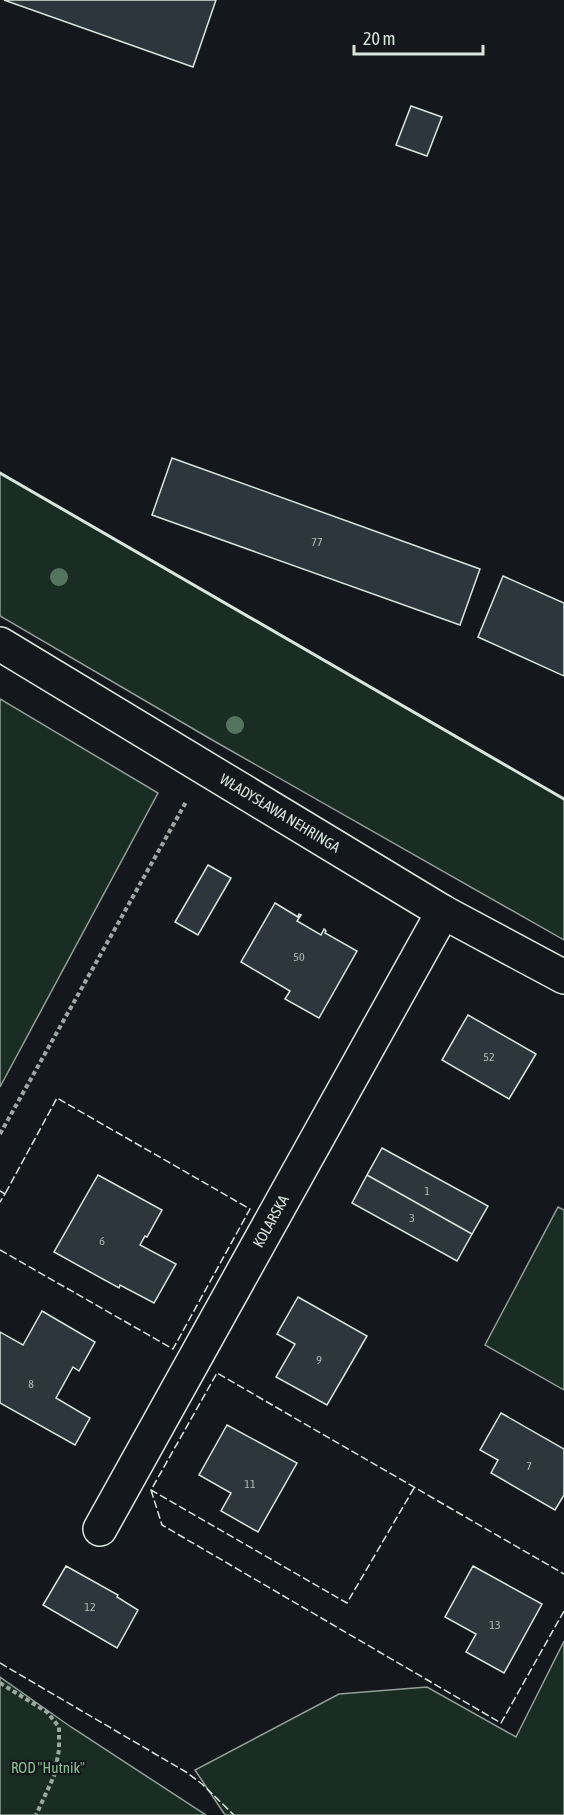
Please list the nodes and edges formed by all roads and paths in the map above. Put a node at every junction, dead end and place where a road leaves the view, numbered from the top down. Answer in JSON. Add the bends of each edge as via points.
{"nodes":[{"id":1,"x":0,"y":644,"type":"edge"},
{"id":2,"x":205,"y":767,"type":"junction"},
{"id":3,"x":443,"y":912,"type":"junction"},
{"id":4,"x":564,"y":977,"type":"edge"},
{"id":5,"x":0,"y":1134,"type":"edge"},
{"id":6,"x":100,"y":1529,"type":"dead end"},
{"id":7,"x":0,"y":1683,"type":"edge"},
{"id":8,"x":36,"y":1815,"type":"edge"}],
"edges":[{"from":1,"to":2,"type":"street","name":"WŁADYSŁAWA NEHRINGA"},
{"from":2,"to":3,"type":"street","name":"WŁADYSŁAWA NEHRINGA"},
{"from":2,"to":5,"type":"path"},
{"from":3,"to":4,"type":"street","name":"WŁADYSŁAWA NEHRINGA"},
{"from":3,"to":6,"type":"street","name":"KOLARSKA"},
{"from":7,"to":8,"type":"path","via":[[47,1712],[59,1727],[54,1776]]}]}
